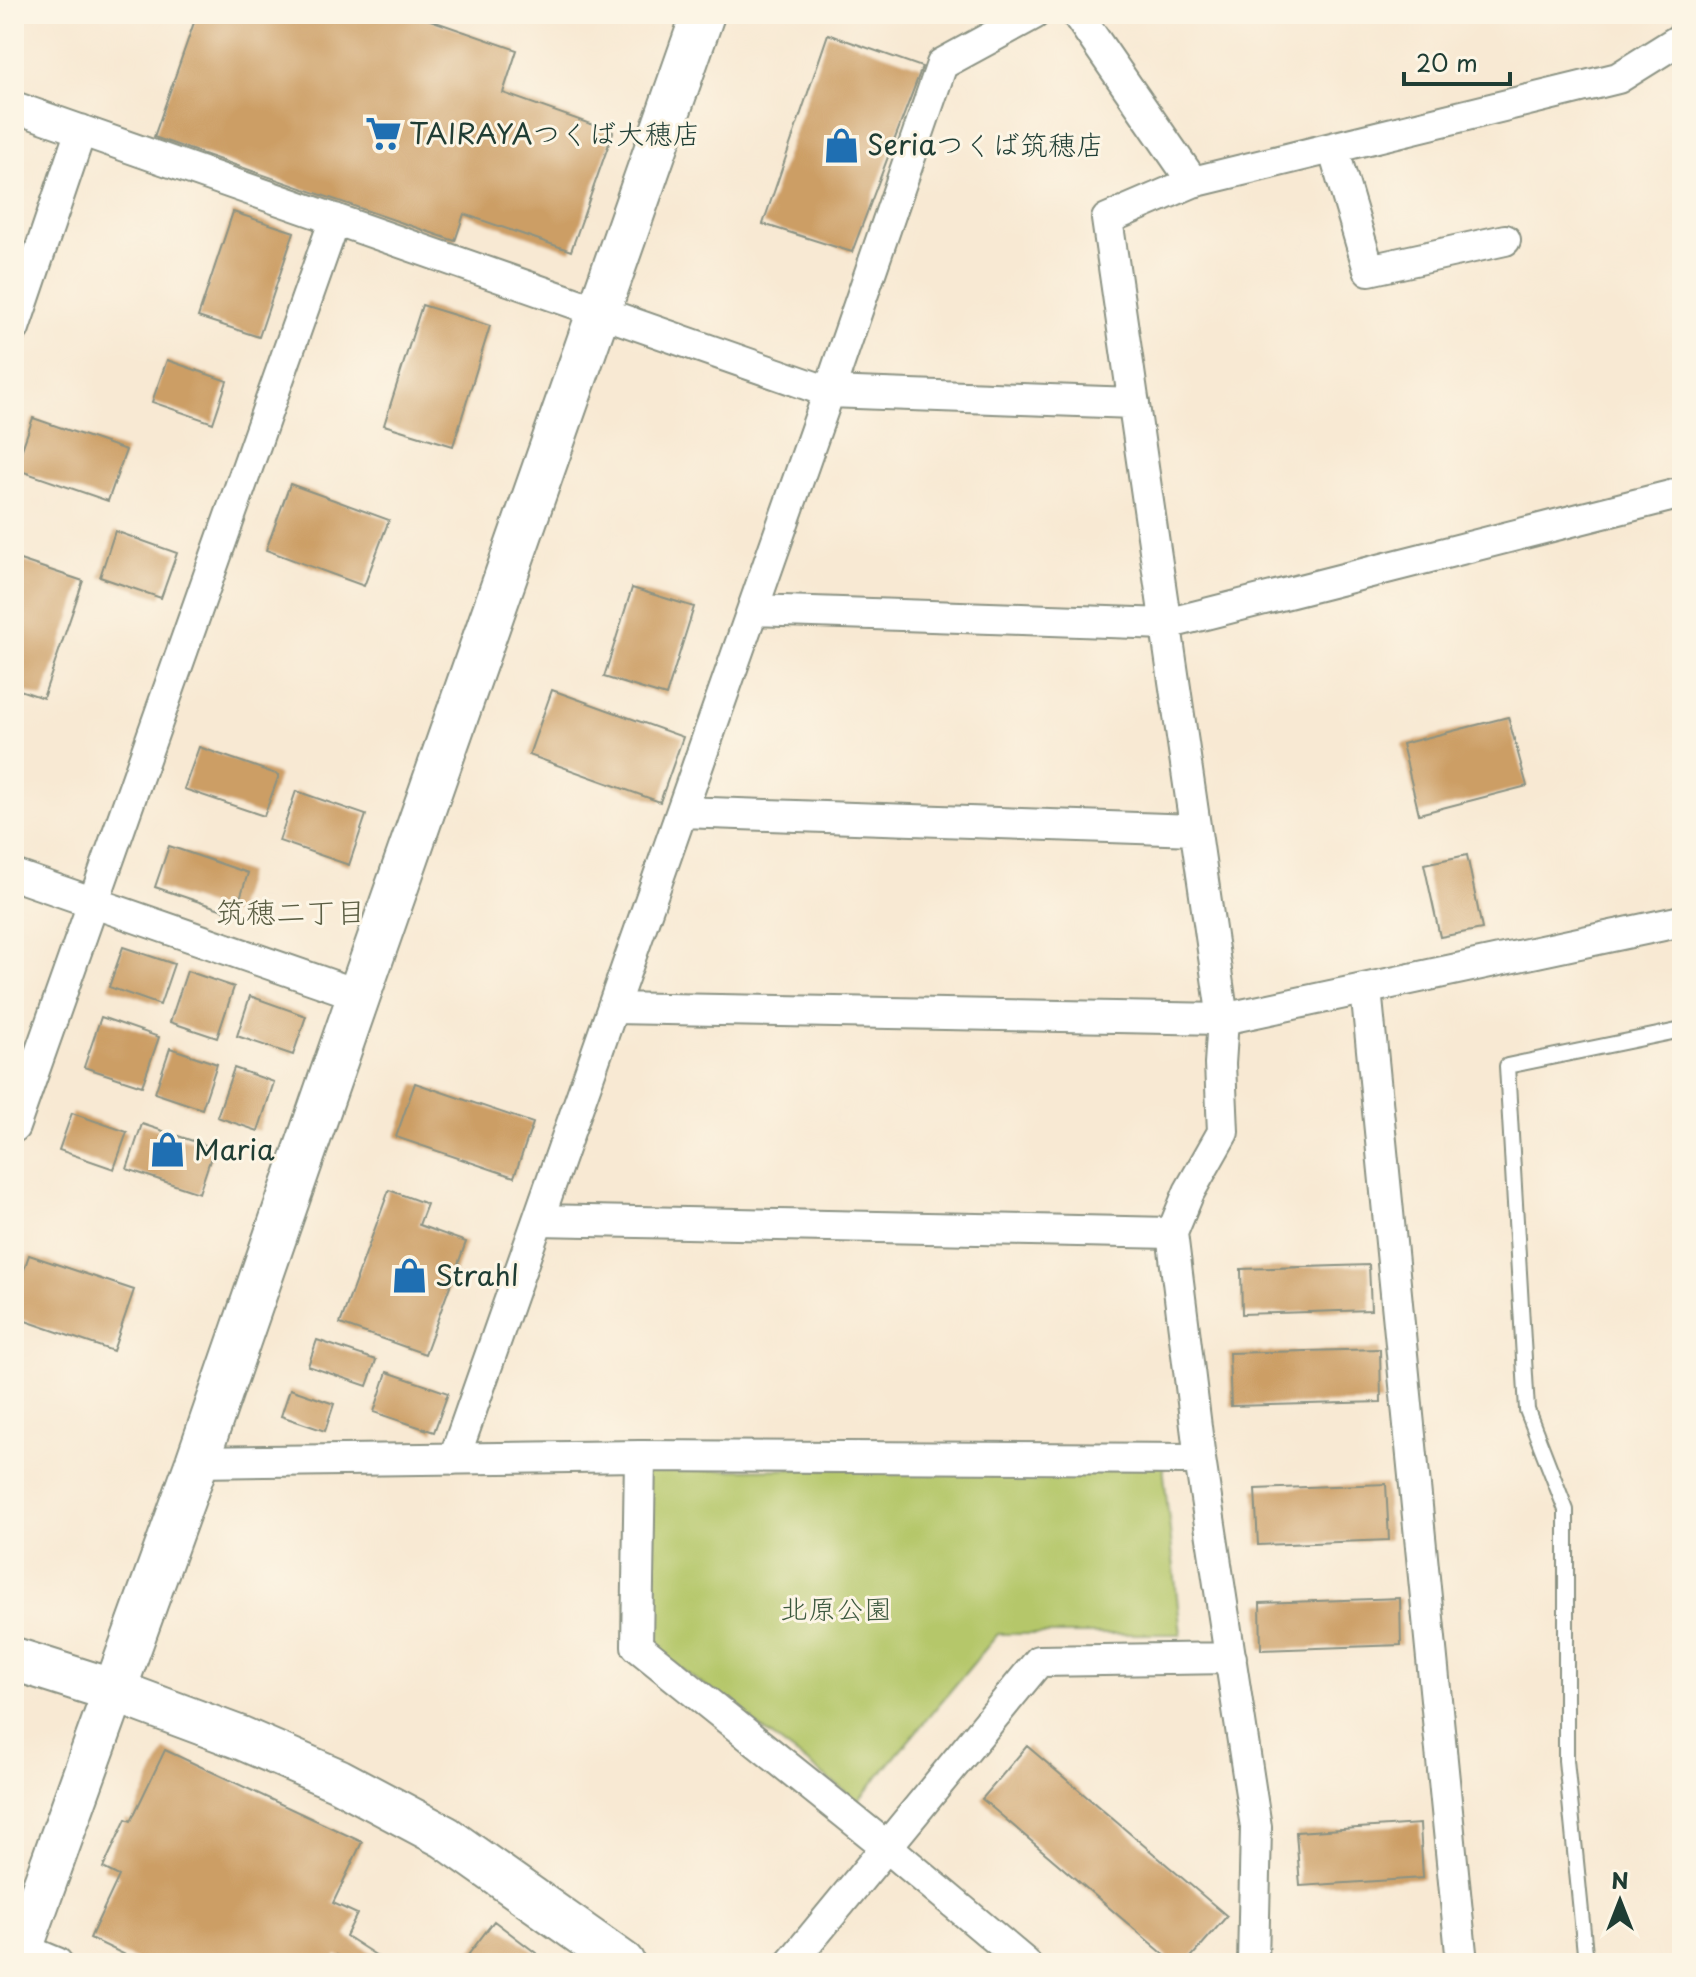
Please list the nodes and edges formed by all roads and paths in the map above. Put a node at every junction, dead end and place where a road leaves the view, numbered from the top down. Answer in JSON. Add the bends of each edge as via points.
{"nodes":[{"id":1,"x":703,"y":14,"type":"edge"},
{"id":2,"x":1034,"y":14,"type":"edge"},
{"id":3,"x":1077,"y":14,"type":"edge"},
{"id":4,"x":1682,"y":38,"type":"edge"},
{"id":5,"x":14,"y":107,"type":"edge"},
{"id":6,"x":81,"y":130,"type":"junction"},
{"id":7,"x":1333,"y":148,"type":"junction"},
{"id":8,"x":1193,"y":182,"type":"junction"},
{"id":9,"x":335,"y":219,"type":"junction"},
{"id":10,"x":1505,"y":240,"type":"dead end"},
{"id":11,"x":598,"y":311,"type":"junction"},
{"id":12,"x":14,"y":328,"type":"edge"},
{"id":13,"x":829,"y":392,"type":"junction"},
{"id":14,"x":1134,"y":403,"type":"junction"},
{"id":15,"x":1682,"y":493,"type":"edge"},
{"id":16,"x":753,"y":610,"type":"junction"},
{"id":17,"x":1166,"y":624,"type":"junction"},
{"id":18,"x":682,"y":812,"type":"junction"},
{"id":19,"x":1195,"y":830,"type":"junction"},
{"id":20,"x":14,"y":875,"type":"edge"},
{"id":21,"x":93,"y":903,"type":"junction"},
{"id":22,"x":1682,"y":921,"type":"edge"},
{"id":23,"x":1366,"y":989,"type":"junction"},
{"id":24,"x":359,"y":995,"type":"junction"},
{"id":25,"x":613,"y":1008,"type":"junction"},
{"id":26,"x":1223,"y":1019,"type":"junction"},
{"id":27,"x":1682,"y":1030,"type":"edge"},
{"id":28,"x":14,"y":1127,"type":"edge"},
{"id":29,"x":538,"y":1220,"type":"junction"},
{"id":30,"x":1172,"y":1233,"type":"junction"},
{"id":31,"x":640,"y":1456,"type":"junction"},
{"id":32,"x":454,"y":1459,"type":"junction"},
{"id":33,"x":1200,"y":1459,"type":"junction"},
{"id":34,"x":197,"y":1462,"type":"junction"},
{"id":35,"x":1231,"y":1658,"type":"junction"},
{"id":36,"x":14,"y":1659,"type":"edge"},
{"id":37,"x":115,"y":1691,"type":"junction"},
{"id":38,"x":886,"y":1846,"type":"junction"},
{"id":39,"x":27,"y":1955,"type":"edge"},
{"id":40,"x":623,"y":1963,"type":"edge"},
{"id":41,"x":791,"y":1963,"type":"edge"},
{"id":42,"x":1025,"y":1963,"type":"edge"},
{"id":43,"x":1253,"y":1963,"type":"edge"},
{"id":44,"x":1462,"y":1963,"type":"edge"},
{"id":45,"x":1586,"y":1963,"type":"edge"}],
"edges":[{"from":1,"to":11,"type":"street"},
{"from":2,"to":13,"type":"street","via":[[942,64]]},
{"from":3,"to":8,"type":"street"},
{"from":4,"to":7,"type":"street","via":[[1618,78]]},
{"from":5,"to":6,"type":"street"},
{"from":6,"to":9,"type":"street"},
{"from":6,"to":12,"type":"street"},
{"from":7,"to":8,"type":"street"},
{"from":7,"to":10,"type":"street","via":[[1369,270]]},
{"from":8,"to":14,"type":"street","via":[[1107,219]]},
{"from":9,"to":11,"type":"street"},
{"from":9,"to":21,"type":"street"},
{"from":11,"to":13,"type":"street"},
{"from":11,"to":24,"type":"street"},
{"from":13,"to":14,"type":"street"},
{"from":13,"to":16,"type":"street"},
{"from":14,"to":17,"type":"street"},
{"from":15,"to":17,"type":"street"},
{"from":16,"to":17,"type":"street"},
{"from":16,"to":18,"type":"street"},
{"from":17,"to":19,"type":"street"},
{"from":18,"to":19,"type":"street"},
{"from":18,"to":25,"type":"street"},
{"from":19,"to":26,"type":"street"},
{"from":20,"to":21,"type":"street"},
{"from":21,"to":24,"type":"street"},
{"from":21,"to":28,"type":"street"},
{"from":22,"to":23,"type":"street"},
{"from":23,"to":26,"type":"street"},
{"from":23,"to":44,"type":"street"},
{"from":24,"to":34,"type":"street"},
{"from":25,"to":26,"type":"street"},
{"from":25,"to":29,"type":"street"},
{"from":26,"to":30,"type":"street","via":[[1223,1132]]},
{"from":27,"to":45,"type":"lane","via":[[1507,1066],[1527,1410],[1566,1510],[1566,1760]]},
{"from":29,"to":30,"type":"street"},
{"from":29,"to":32,"type":"street"},
{"from":30,"to":33,"type":"street"},
{"from":31,"to":32,"type":"street"},
{"from":31,"to":33,"type":"street"},
{"from":31,"to":38,"type":"street","via":[[637,1646]]},
{"from":32,"to":34,"type":"street"},
{"from":33,"to":35,"type":"street"},
{"from":34,"to":37,"type":"street"},
{"from":35,"to":38,"type":"street","via":[[1039,1661]]},
{"from":35,"to":43,"type":"street","via":[[1256,1827]]},
{"from":36,"to":37,"type":"street"},
{"from":37,"to":39,"type":"street"},
{"from":37,"to":40,"type":"street","via":[[338,1780],[445,1837]]},
{"from":38,"to":41,"type":"street"},
{"from":38,"to":42,"type":"street"}]}
